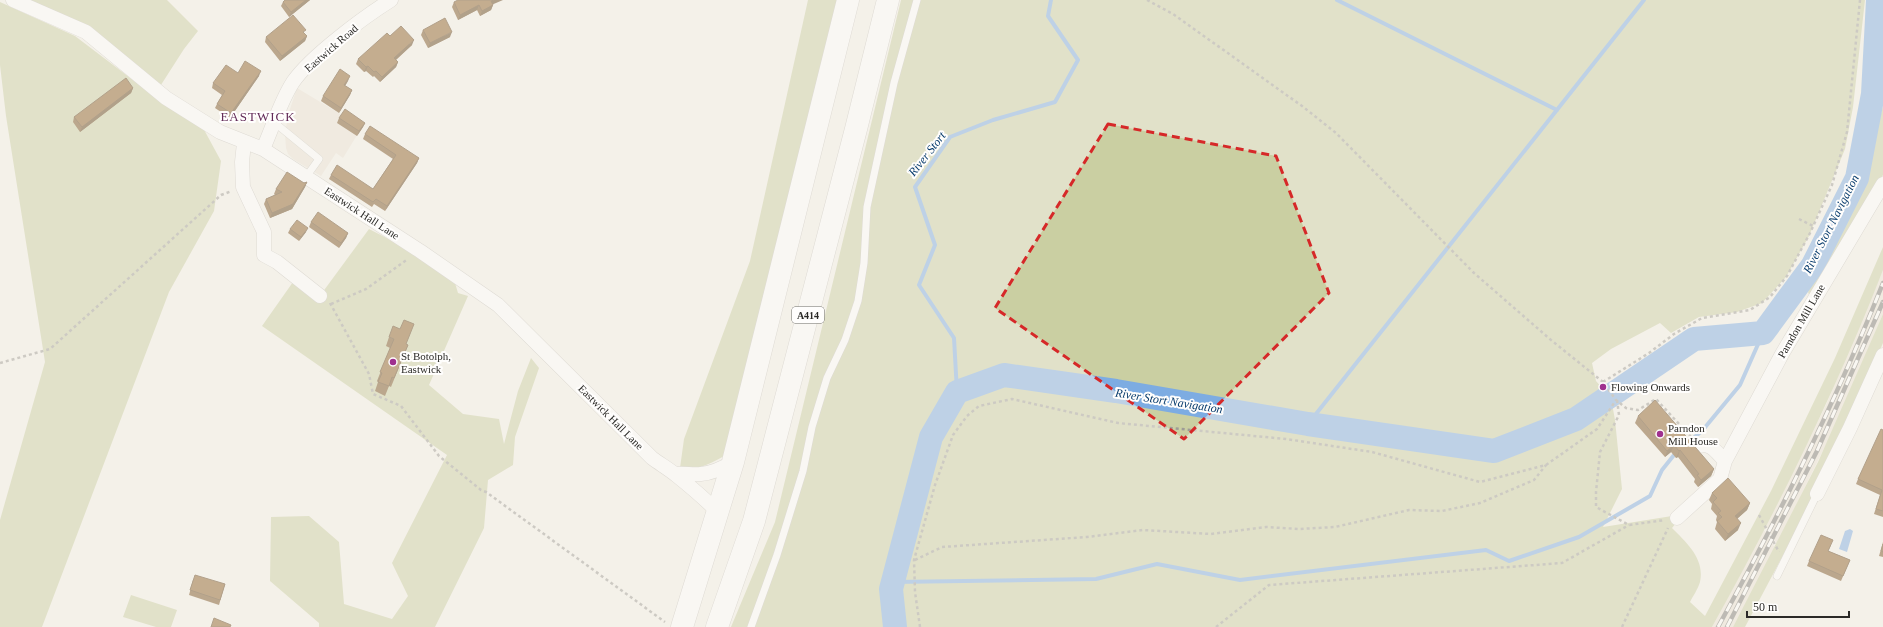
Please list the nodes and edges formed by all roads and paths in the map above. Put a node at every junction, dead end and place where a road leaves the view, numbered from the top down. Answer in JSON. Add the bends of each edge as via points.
{"nodes":[{"id":1,"x":13,"y":0,"type":"edge"},
{"id":2,"x":848,"y":0,"type":"edge"},
{"id":3,"x":888,"y":0,"type":"edge"},
{"id":4,"x":917,"y":0,"type":"edge"},
{"id":5,"x":1147,"y":0,"type":"edge"},
{"id":6,"x":1860,"y":0,"type":"edge"},
{"id":7,"x":383,"y":2,"type":"edge"},
{"id":8,"x":275,"y":123,"type":"junction"},
{"id":9,"x":244,"y":143,"type":"junction"},
{"id":10,"x":263,"y":149,"type":"junction"},
{"id":11,"x":306,"y":177,"type":"junction"},
{"id":12,"x":1883,"y":184,"type":"edge"},
{"id":13,"x":243,"y":187,"type":"junction"},
{"id":14,"x":1799,"y":218,"type":"dead end"},
{"id":15,"x":1813,"y":226,"type":"junction"},
{"id":16,"x":420,"y":251,"type":"junction"},
{"id":17,"x":326,"y":300,"type":"junction"},
{"id":18,"x":1883,"y":355,"type":"edge"},
{"id":19,"x":0,"y":364,"type":"edge"},
{"id":20,"x":1603,"y":382,"type":"junction"},
{"id":21,"x":1616,"y":400,"type":"junction"},
{"id":22,"x":1685,"y":430,"type":"dead end"},
{"id":23,"x":1699,"y":446,"type":"dead end"},
{"id":24,"x":1725,"y":461,"type":"junction"},
{"id":25,"x":734,"y":462,"type":"junction"},
{"id":26,"x":1546,"y":465,"type":"junction"},
{"id":27,"x":676,"y":474,"type":"junction"},
{"id":28,"x":1817,"y":494,"type":"joint"},
{"id":29,"x":719,"y":513,"type":"junction"},
{"id":30,"x":1759,"y":516,"type":"dead end"},
{"id":31,"x":1677,"y":518,"type":"junction"},
{"id":32,"x":1629,"y":525,"type":"junction"},
{"id":33,"x":914,"y":560,"type":"junction"},
{"id":34,"x":1784,"y":561,"type":"junction"},
{"id":35,"x":1777,"y":576,"type":"dead end"},
{"id":36,"x":674,"y":625,"type":"edge"},
{"id":37,"x":717,"y":627,"type":"edge"},
{"id":38,"x":750,"y":627,"type":"edge"},
{"id":39,"x":920,"y":627,"type":"edge"},
{"id":40,"x":1216,"y":627,"type":"edge"},
{"id":41,"x":1622,"y":627,"type":"edge"}],
"edges":[{"from":1,"to":9,"type":"street","name":"Eastwick Hall Lane","via":[[86,32],[166,98],[220,132]]},
{"from":2,"to":25,"type":"highway"},
{"from":3,"to":37,"type":"highway","number":"A414","via":[[754,521]]},
{"from":4,"to":38,"type":"lane","via":[[894,83],[867,207],[864,263],[858,301],[845,340],[827,378],[777,555]]},
{"from":5,"to":20,"type":"path","via":[[1173,14],[1302,106],[1336,134],[1474,273]]},
{"from":6,"to":15,"type":"path","via":[[1847,132],[1832,185]]},
{"from":7,"to":8,"type":"street","name":"Eastwick Road","via":[[325,49],[301,73],[288,91]]},
{"from":8,"to":10,"type":"street","name":"Eastwick Road"},
{"from":8,"to":11,"type":"lane","via":[[319,159]]},
{"from":9,"to":10,"type":"street","name":"Eastwick Hall Lane"},
{"from":9,"to":13,"type":"street"},
{"from":10,"to":11,"type":"street","name":"Eastwick Hall Lane"},
{"from":11,"to":16,"type":"street","name":"Eastwick Hall Lane"},
{"from":12,"to":24,"type":"street","name":"Parndon Mill Lane","via":[[1782,354]]},
{"from":13,"to":17,"type":"street","via":[[264,232],[264,255]]},
{"from":13,"to":19,"type":"path","via":[[221,195],[50,349]]},
{"from":14,"to":15,"type":"path"},
{"from":15,"to":20,"type":"path","via":[[1787,276],[1770,297],[1750,310],[1699,319]]},
{"from":16,"to":17,"type":"path","via":[[366,289]]},
{"from":16,"to":27,"type":"street","name":"Eastwick Hall Lane","via":[[498,304],[652,458]]},
{"from":17,"to":36,"type":"path","via":[[369,374],[373,394],[401,406],[439,456],[481,490]]},
{"from":18,"to":28,"type":"street"},
{"from":20,"to":21,"type":"path"},
{"from":21,"to":22,"type":"path","via":[[1626,408],[1638,410],[1656,399]]},
{"from":21,"to":26,"type":"path","via":[[1597,429]]},
{"from":21,"to":32,"type":"path","via":[[1619,414],[1600,452],[1596,506]]},
{"from":23,"to":24,"type":"street","via":[[1710,446]]},
{"from":24,"to":31,"type":"street","name":"Parndon Mill Lane","via":[[1720,479]]},
{"from":25,"to":27,"type":"street","via":[[710,473]]},
{"from":25,"to":29,"type":"highway"},
{"from":26,"to":33,"type":"path","via":[[1534,480],[1464,508],[1409,510],[1335,527],[1266,527],[1211,534],[1143,530],[942,548]]},
{"from":26,"to":33,"type":"path","via":[[1480,482],[1372,452],[1286,439],[1118,423],[1012,399],[979,406],[967,416],[954,435],[935,485]]},
{"from":27,"to":29,"type":"street","name":"Eastwick Hall Lane"},
{"from":28,"to":34,"type":"lane"},
{"from":29,"to":36,"type":"highway"},
{"from":30,"to":34,"type":"path"},
{"from":31,"to":32,"type":"path"},
{"from":31,"to":41,"type":"path","via":[[1669,525]]},
{"from":32,"to":40,"type":"path","via":[[1562,563],[1269,585]]},
{"from":33,"to":39,"type":"path"},
{"from":34,"to":35,"type":"lane"}]}
